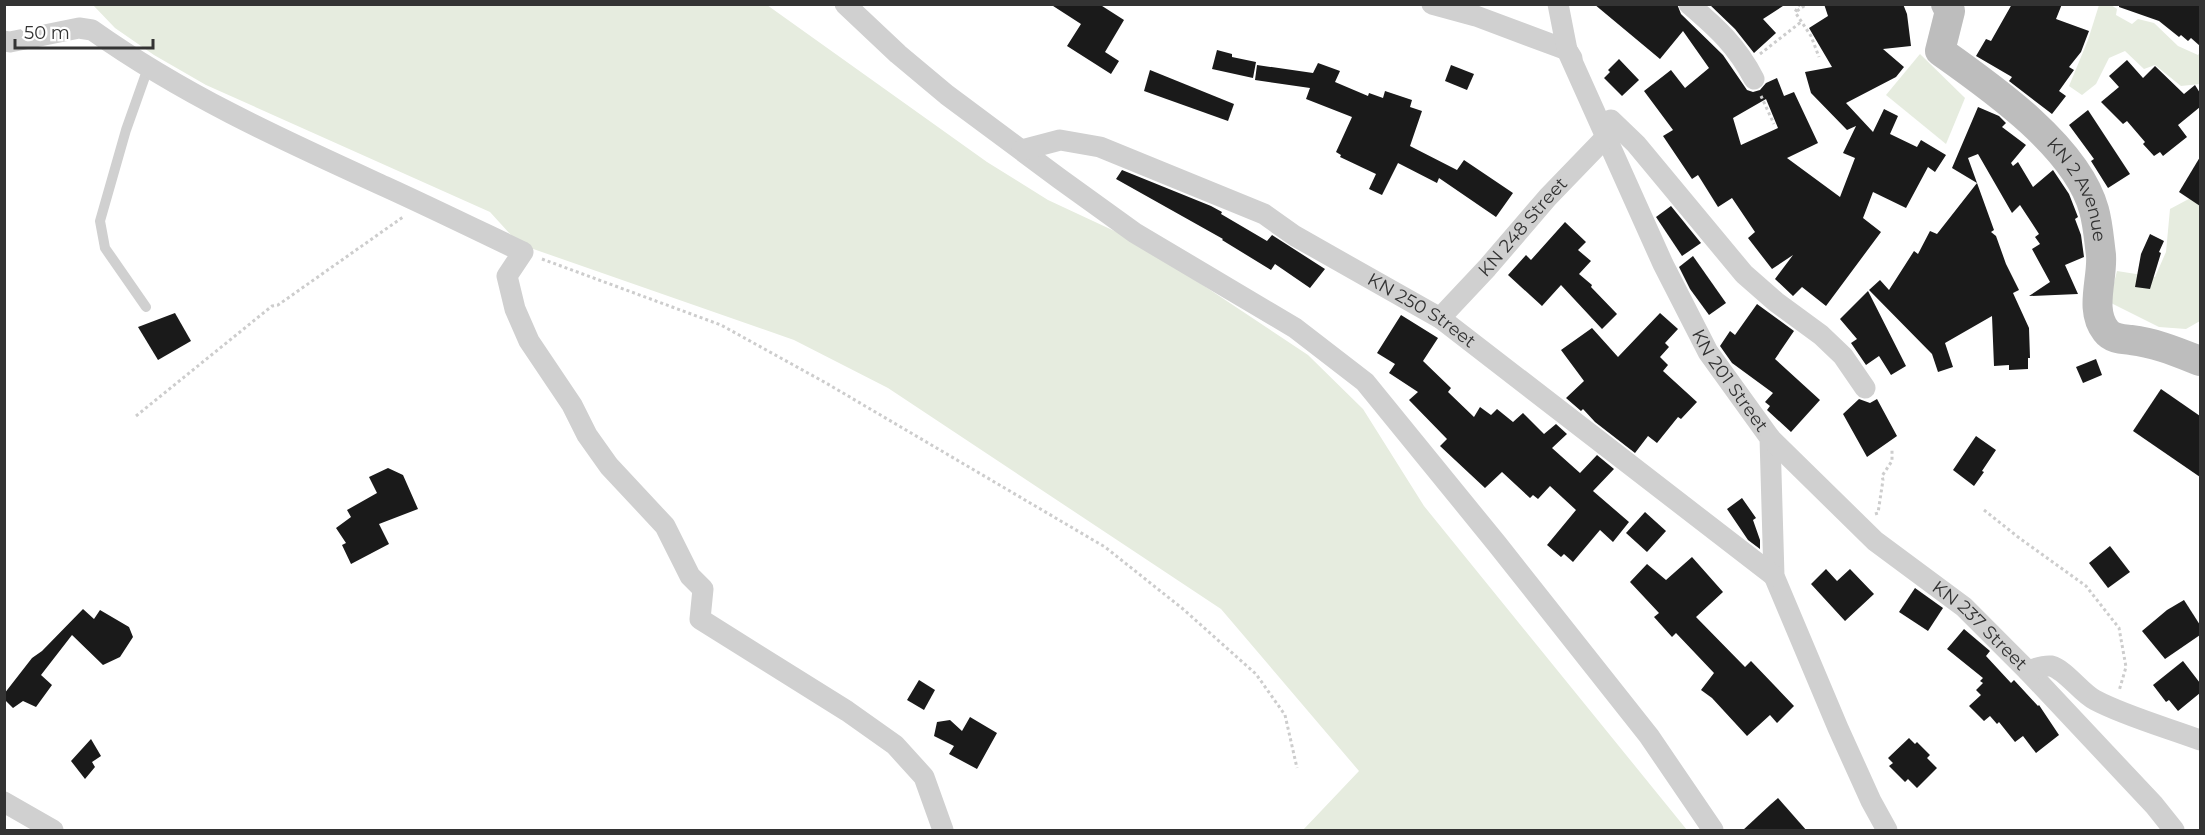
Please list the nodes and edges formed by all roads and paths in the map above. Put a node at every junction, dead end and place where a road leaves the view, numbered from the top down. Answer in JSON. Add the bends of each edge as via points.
{"nodes":[{"id":1,"x":845,"y":4,"type":"edge"},
{"id":2,"x":1432,"y":4,"type":"edge"},
{"id":3,"x":1558,"y":4,"type":"edge"},
{"id":4,"x":1689,"y":4,"type":"edge"},
{"id":5,"x":1800,"y":4,"type":"edge"},
{"id":6,"x":1807,"y":4,"type":"edge"},
{"id":7,"x":1946,"y":4,"type":"edge"},
{"id":8,"x":1795,"y":12,"type":"junction"},
{"id":9,"x":1801,"y":22,"type":"junction"},
{"id":10,"x":4,"y":40,"type":"edge"},
{"id":11,"x":1567,"y":50,"type":"junction"},
{"id":12,"x":1819,"y":57,"type":"dead end"},
{"id":13,"x":148,"y":68,"type":"junction"},
{"id":14,"x":1754,"y":79,"type":"junction"},
{"id":15,"x":1774,"y":124,"type":"dead end"},
{"id":16,"x":1608,"y":129,"type":"junction"},
{"id":17,"x":1022,"y":150,"type":"junction"},
{"id":18,"x":421,"y":203,"type":"junction"},
{"id":19,"x":523,"y":252,"type":"junction"},
{"id":20,"x":147,"y":307,"type":"dead end"},
{"id":21,"x":1440,"y":318,"type":"junction"},
{"id":22,"x":2200,"y":361,"type":"edge"},
{"id":23,"x":1865,"y":388,"type":"dead end"},
{"id":24,"x":136,"y":416,"type":"dead end"},
{"id":25,"x":1770,"y":438,"type":"junction"},
{"id":26,"x":1892,"y":449,"type":"dead end"},
{"id":27,"x":1984,"y":510,"type":"dead end"},
{"id":28,"x":1862,"y":528,"type":"junction"},
{"id":29,"x":1774,"y":576,"type":"junction"},
{"id":30,"x":2028,"y":671,"type":"junction"},
{"id":31,"x":2114,"y":707,"type":"junction"},
{"id":32,"x":2200,"y":740,"type":"edge"},
{"id":33,"x":1297,"y":768,"type":"dead end"},
{"id":34,"x":4,"y":802,"type":"edge"},
{"id":35,"x":53,"y":831,"type":"edge"},
{"id":36,"x":943,"y":831,"type":"edge"},
{"id":37,"x":1713,"y":831,"type":"edge"},
{"id":38,"x":1887,"y":831,"type":"edge"},
{"id":39,"x":2174,"y":831,"type":"edge"}],
"edges":[{"from":1,"to":17,"type":"street","via":[[947,95]]},
{"from":2,"to":11,"type":"street"},
{"from":3,"to":11,"type":"street","name":"KN 201 Street"},
{"from":4,"to":14,"type":"street","via":[[1724,33]]},
{"from":5,"to":8,"type":"path"},
{"from":6,"to":8,"type":"path"},
{"from":7,"to":22,"type":"main road","name":"KN 2 Avenue","via":[[1950,11],[1940,51],[2010,103],[2052,141],[2078,175],[2094,208],[2101,259],[2097,300],[2106,332],[2118,339],[2158,344]]},
{"from":8,"to":9,"type":"path"},
{"from":9,"to":12,"type":"path"},
{"from":9,"to":14,"type":"path","via":[[1759,54],[1760,65]]},
{"from":10,"to":13,"type":"street","via":[[79,28],[92,30]]},
{"from":11,"to":16,"type":"street","name":"KN 201 Street"},
{"from":13,"to":18,"type":"street","via":[[261,130]]},
{"from":13,"to":20,"type":"lane","via":[[100,221],[108,254]]},
{"from":14,"to":15,"type":"path"},
{"from":16,"to":21,"type":"street","name":"KN 248 Street"},
{"from":16,"to":23,"type":"street","via":[[1636,144],[1744,274],[1821,334],[1843,356]]},
{"from":16,"to":25,"type":"street","name":"KN 201 Street","via":[[1663,264],[1708,352]]},
{"from":17,"to":21,"type":"street","name":"KN 250 Street","via":[[1060,140],[1100,147],[1264,214],[1295,236]]},
{"from":17,"to":37,"type":"street","via":[[1135,232],[1295,328],[1365,382],[1649,736]]},
{"from":18,"to":19,"type":"street"},
{"from":18,"to":24,"type":"path","via":[[272,306]]},
{"from":19,"to":33,"type":"path","via":[[722,325],[1105,547],[1256,674],[1285,715]]},
{"from":19,"to":36,"type":"street","via":[[507,276],[515,309],[529,341],[609,465],[665,525],[690,576],[703,589],[700,619],[896,745],[924,777]]},
{"from":21,"to":29,"type":"street","name":"KN 250 Street"},
{"from":25,"to":28,"type":"street","name":"KN 237 Street"},
{"from":25,"to":29,"type":"street","name":"KN 201 Street"},
{"from":26,"to":28,"type":"path","via":[[1892,461],[1882,476],[1878,513],[1864,517]]},
{"from":27,"to":31,"type":"path","via":[[2086,586],[2119,628],[2126,667]]},
{"from":28,"to":30,"type":"street","name":"KN 237 Street","via":[[1964,607]]},
{"from":29,"to":38,"type":"street","name":"KN 201 Street","via":[[1838,728]]},
{"from":30,"to":31,"type":"street","via":[[2050,666],[2095,700]]},
{"from":30,"to":39,"type":"street","name":"KN 237 Street"},
{"from":31,"to":32,"type":"street"},
{"from":34,"to":35,"type":"street"}]}
